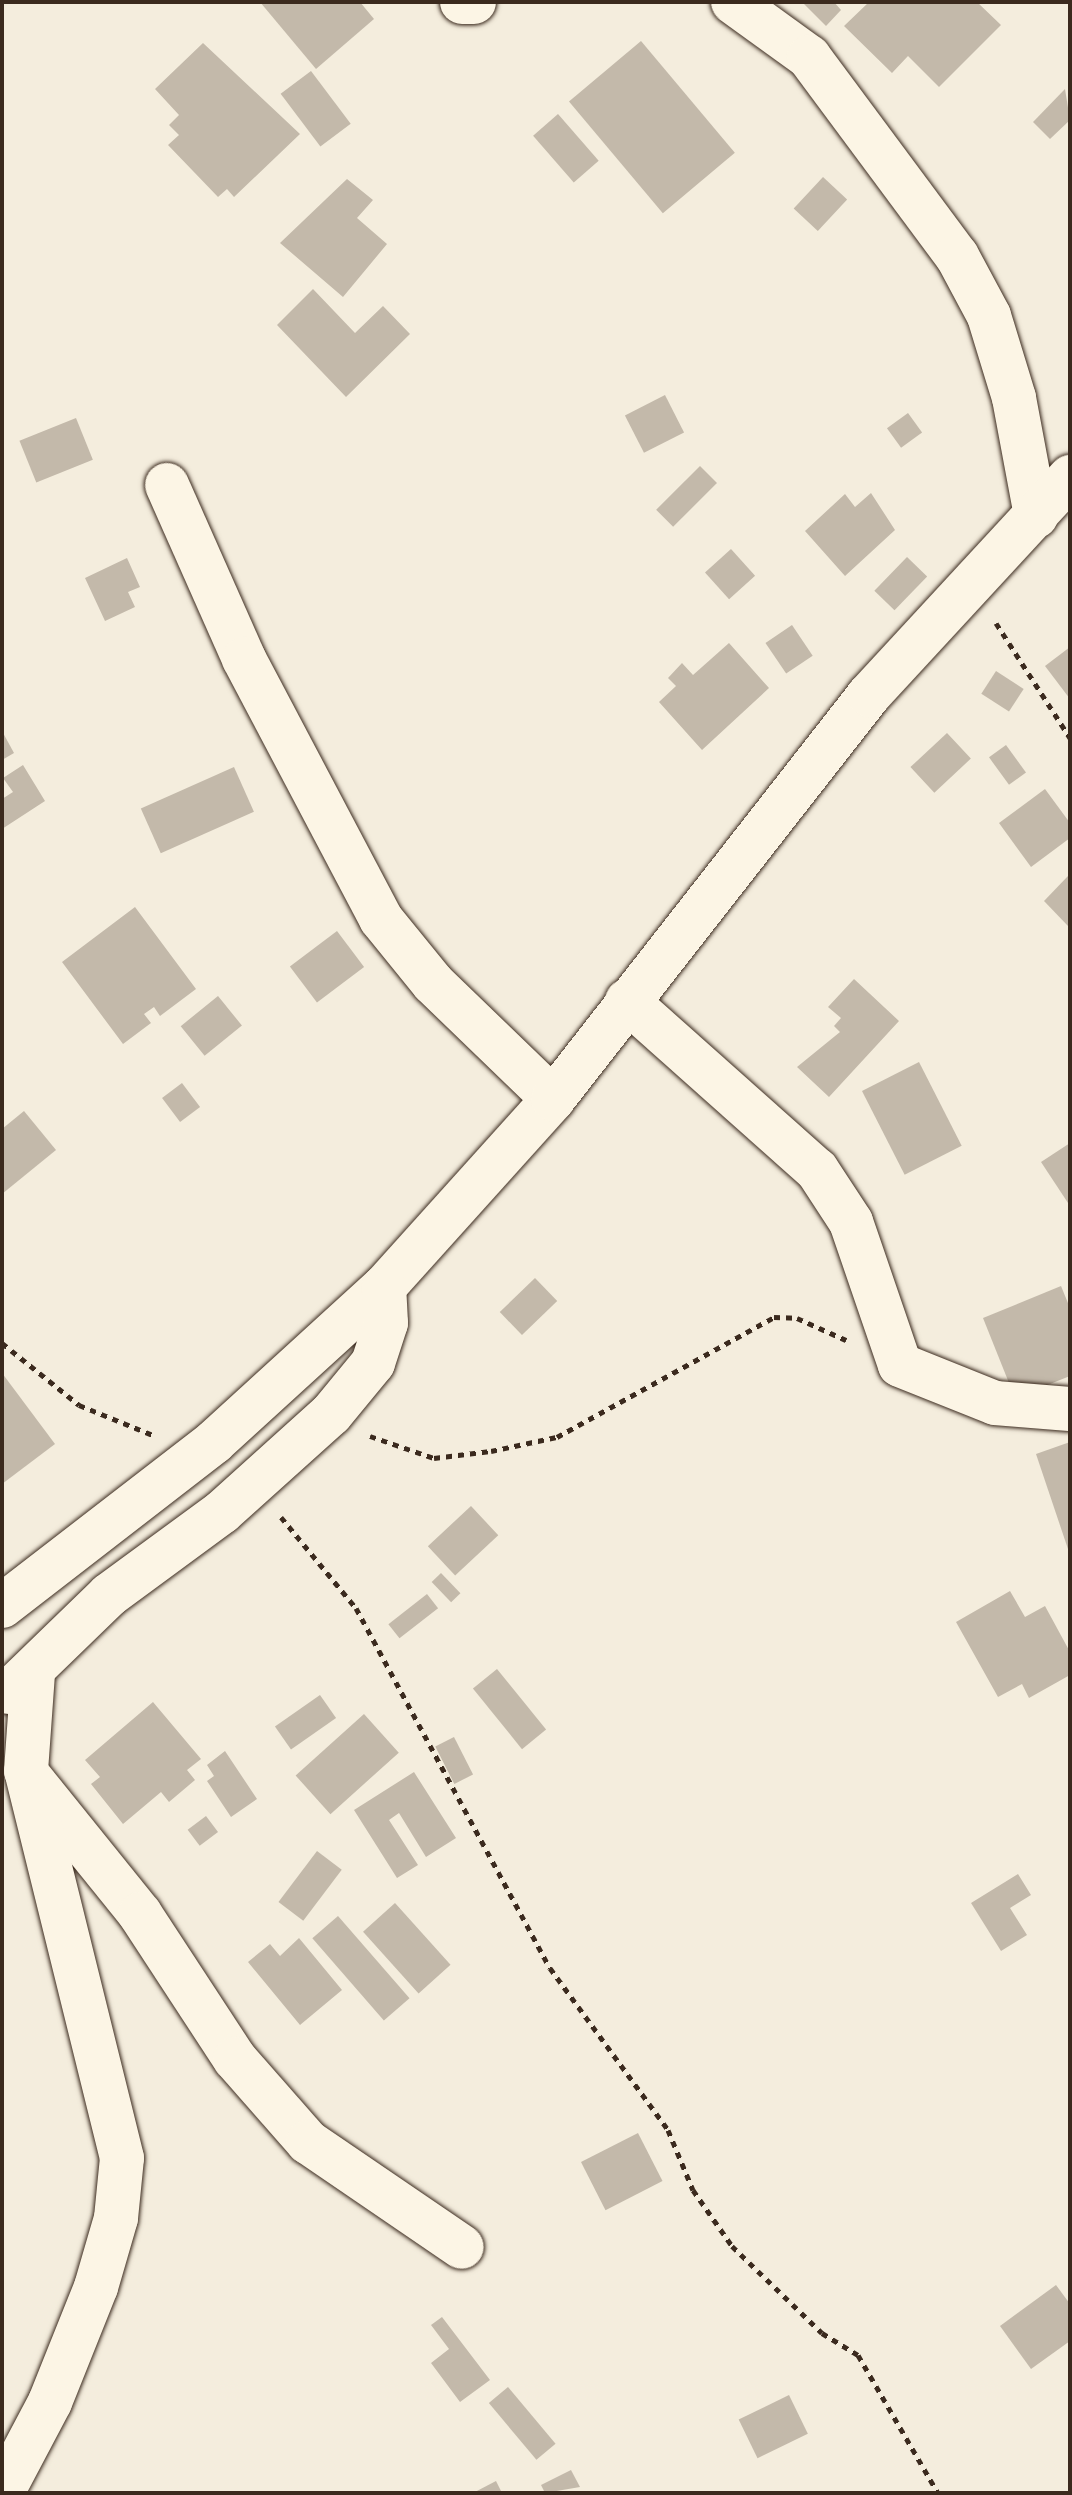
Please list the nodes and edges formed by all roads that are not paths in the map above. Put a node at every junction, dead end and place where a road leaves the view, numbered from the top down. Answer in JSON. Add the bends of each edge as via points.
{"nodes":[{"id":1,"x":462,"y":2,"type":"edge"},
{"id":2,"x":474,"y":2,"type":"edge"},
{"id":3,"x":733,"y":2,"type":"edge"},
{"id":4,"x":1070,"y":477,"type":"edge"},
{"id":5,"x":167,"y":485,"type":"dead end"},
{"id":6,"x":1036,"y":516,"type":"junction"},
{"id":7,"x":627,"y":1001,"type":"junction"},
{"id":8,"x":553,"y":1099,"type":"junction"},
{"id":9,"x":384,"y":1287,"type":"junction"},
{"id":10,"x":1070,"y":1409,"type":"edge"},
{"id":11,"x":2,"y":1606,"type":"edge"},
{"id":12,"x":17,"y":1685,"type":"edge"},
{"id":13,"x":14,"y":1761,"type":"edge"},
{"id":14,"x":462,"y":2247,"type":"dead end"},
{"id":15,"x":2,"y":2493,"type":"edge"}],
"edges":[{"from":1,"to":2,"type":"street"},
{"from":3,"to":6,"type":"street","via":[[809,57],[957,256],[989,316],[1014,398]]},
{"from":4,"to":6,"type":"street"},
{"from":5,"to":8,"type":"street","via":[[244,659],[381,919],[433,983]]},
{"from":6,"to":7,"type":"street","via":[[869,695]]},
{"from":7,"to":8,"type":"street"},
{"from":7,"to":10,"type":"street","via":[[817,1170],[851,1222],[900,1365],[995,1403]]},
{"from":8,"to":9,"type":"street"},
{"from":9,"to":11,"type":"street","via":[[194,1453]]},
{"from":9,"to":12,"type":"street","via":[[386,1323],[373,1363],[331,1414],[109,1595]]},
{"from":12,"to":13,"type":"street"},
{"from":13,"to":14,"type":"street","via":[[140,1914],[235,2059],[308,2142]]},
{"from":13,"to":15,"type":"street","via":[[122,2158],[116,2218],[96,2287],[50,2402]]}]}
